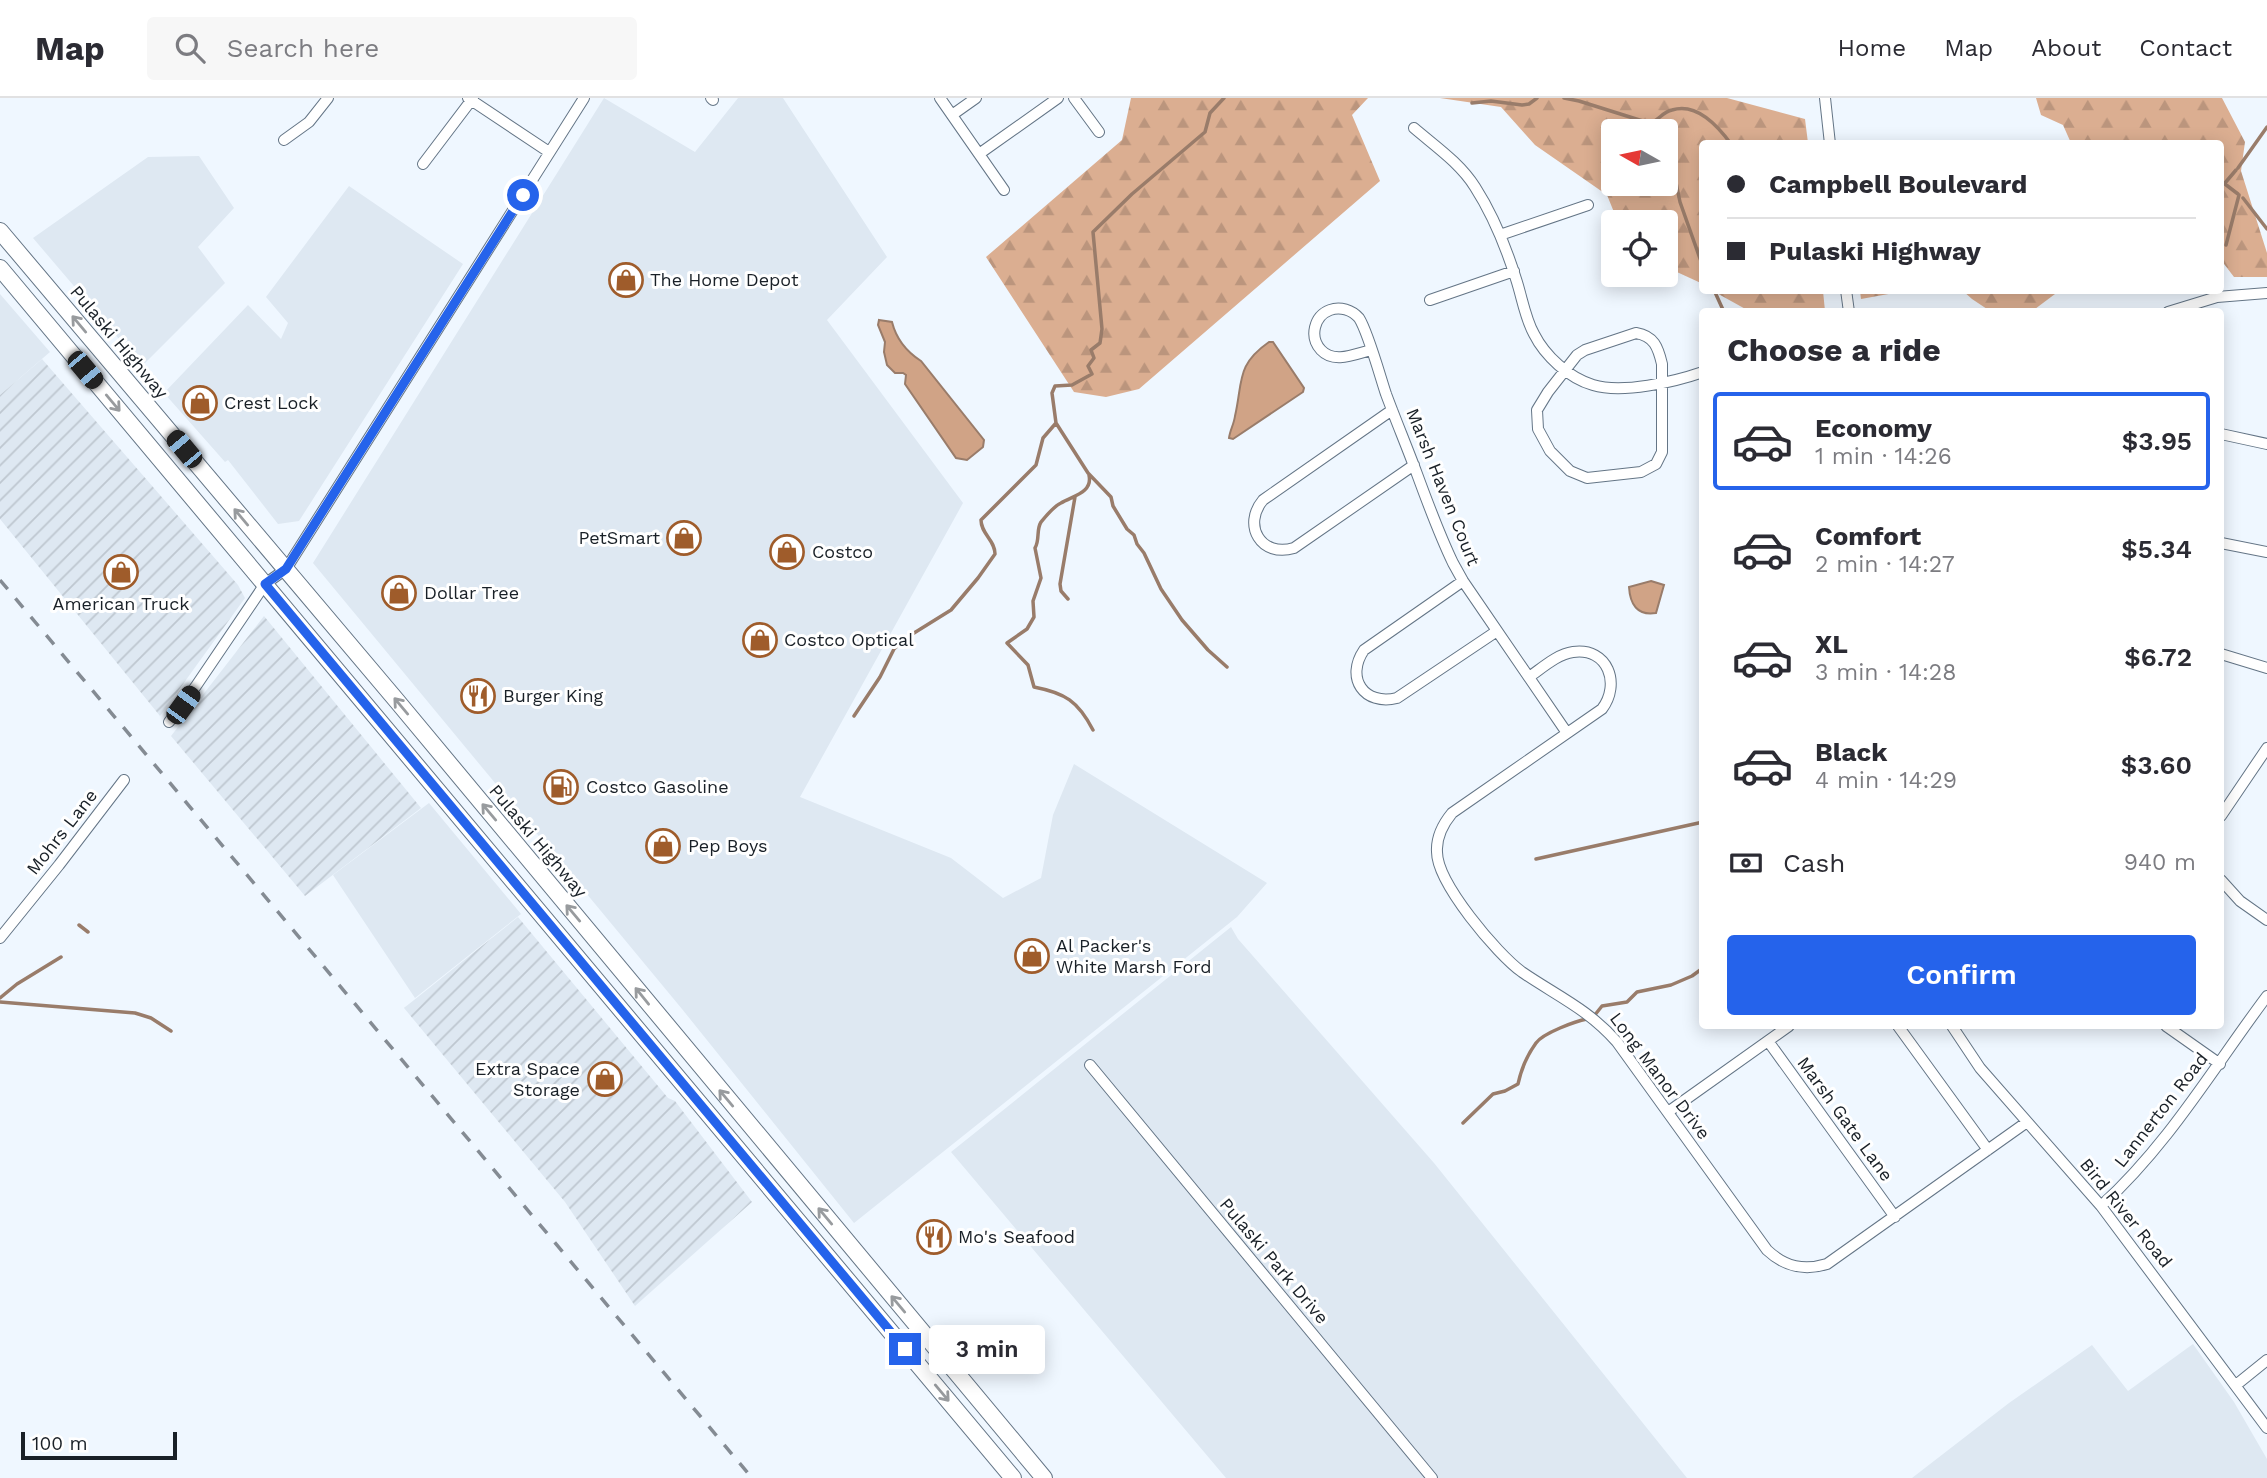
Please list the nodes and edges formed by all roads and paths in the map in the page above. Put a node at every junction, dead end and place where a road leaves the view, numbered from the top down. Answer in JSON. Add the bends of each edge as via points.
{"nodes":[{"id":1,"x":328,"y":98,"type":"edge"},
{"id":2,"x":584,"y":98,"type":"edge"},
{"id":3,"x":940,"y":98,"type":"edge"},
{"id":4,"x":976,"y":98,"type":"edge"},
{"id":5,"x":1058,"y":98,"type":"edge"},
{"id":6,"x":1074,"y":98,"type":"edge"},
{"id":7,"x":1825,"y":98,"type":"edge"},
{"id":8,"x":471,"y":99,"type":"edge"},
{"id":9,"x":952,"y":115,"type":"junction"},
{"id":10,"x":1414,"y":128,"type":"dead end"},
{"id":11,"x":1099,"y":132,"type":"dead end"},
{"id":12,"x":284,"y":139,"type":"dead end"},
{"id":13,"x":1830,"y":140,"type":"edge"},
{"id":14,"x":549,"y":152,"type":"junction"},
{"id":15,"x":979,"y":154,"type":"junction"},
{"id":16,"x":423,"y":164,"type":"dead end"},
{"id":17,"x":1003,"y":190,"type":"dead end"},
{"id":18,"x":1588,"y":205,"type":"dead end"},
{"id":19,"x":0,"y":231,"type":"edge"},
{"id":20,"x":1500,"y":235,"type":"junction"},
{"id":21,"x":0,"y":268,"type":"edge"},
{"id":22,"x":1514,"y":271,"type":"junction"},
{"id":23,"x":2267,"y":293,"type":"edge"},
{"id":24,"x":1430,"y":300,"type":"dead end"},
{"id":25,"x":2181,"y":308,"type":"edge"},
{"id":26,"x":1371,"y":350,"type":"junction"},
{"id":27,"x":1564,"y":369,"type":"junction"},
{"id":28,"x":1699,"y":373,"type":"edge"},
{"id":29,"x":1661,"y":382,"type":"junction"},
{"id":30,"x":1392,"y":410,"type":"junction"},
{"id":31,"x":2224,"y":435,"type":"edge"},
{"id":32,"x":2267,"y":444,"type":"edge"},
{"id":33,"x":1414,"y":465,"type":"junction"},
{"id":34,"x":2224,"y":544,"type":"edge"},
{"id":35,"x":2267,"y":552,"type":"edge"},
{"id":36,"x":286,"y":569,"type":"junction"},
{"id":37,"x":1463,"y":581,"type":"junction"},
{"id":38,"x":265,"y":584,"type":"junction"},
{"id":39,"x":1496,"y":631,"type":"junction"},
{"id":40,"x":2224,"y":655,"type":"edge"},
{"id":41,"x":2267,"y":667,"type":"edge"},
{"id":42,"x":1529,"y":677,"type":"junction"},
{"id":43,"x":169,"y":722,"type":"dead end"},
{"id":44,"x":1567,"y":733,"type":"junction"},
{"id":45,"x":2267,"y":748,"type":"edge"},
{"id":46,"x":124,"y":780,"type":"dead end"},
{"id":47,"x":2224,"y":812,"type":"edge"},
{"id":48,"x":2224,"y":883,"type":"edge"},
{"id":49,"x":2267,"y":920,"type":"edge"},
{"id":50,"x":0,"y":938,"type":"edge"},
{"id":51,"x":2267,"y":996,"type":"edge"},
{"id":52,"x":1785,"y":1029,"type":"edge"},
{"id":53,"x":1900,"y":1029,"type":"edge"},
{"id":54,"x":1954,"y":1029,"type":"edge"},
{"id":55,"x":2170,"y":1029,"type":"edge"},
{"id":56,"x":1768,"y":1041,"type":"junction"},
{"id":57,"x":2220,"y":1064,"type":"junction"},
{"id":58,"x":1090,"y":1066,"type":"dead end"},
{"id":59,"x":1668,"y":1112,"type":"junction"},
{"id":60,"x":2027,"y":1122,"type":"junction"},
{"id":61,"x":1988,"y":1150,"type":"junction"},
{"id":62,"x":2101,"y":1206,"type":"junction"},
{"id":63,"x":1895,"y":1217,"type":"junction"},
{"id":64,"x":2267,"y":1360,"type":"edge"},
{"id":65,"x":2236,"y":1385,"type":"junction"},
{"id":66,"x":2267,"y":1428,"type":"edge"},
{"id":67,"x":1013,"y":1478,"type":"edge"},
{"id":68,"x":1044,"y":1478,"type":"edge"},
{"id":69,"x":1432,"y":1478,"type":"edge"}],
"edges":[{"from":1,"to":12,"type":"street","via":[[309,122]]},
{"from":2,"to":14,"type":"street"},
{"from":3,"to":9,"type":"street"},
{"from":4,"to":9,"type":"street"},
{"from":5,"to":15,"type":"street"},
{"from":6,"to":11,"type":"street"},
{"from":7,"to":13,"type":"street"},
{"from":8,"to":14,"type":"street"},
{"from":8,"to":16,"type":"street"},
{"from":9,"to":15,"type":"street"},
{"from":10,"to":20,"type":"street","via":[[1468,177]]},
{"from":14,"to":36,"type":"street"},
{"from":15,"to":17,"type":"street"},
{"from":18,"to":20,"type":"street"},
{"from":36,"to":19,"type":"highway","name":"Pulaski Highway","one_way":true},
{"from":20,"to":22,"type":"street"},
{"from":21,"to":38,"type":"highway","one_way":true},
{"from":22,"to":24,"type":"street"},
{"from":22,"to":27,"type":"street","via":[[1532,331]]},
{"from":23,"to":25,"type":"street","via":[[2217,297]]},
{"from":26,"to":26,"type":"street","name":"Marsh Haven Court","via":[[1361,322],[1351,311],[1332,309],[1317,321],[1315,340],[1327,355],[1342,358]]},
{"from":26,"to":30,"type":"street","name":"Marsh Haven Court"},
{"from":27,"to":29,"type":"street","via":[[1603,387]]},
{"from":27,"to":29,"type":"street","via":[[1585,350],[1644,334],[1657,345]]},
{"from":27,"to":29,"type":"street","via":[[1540,402],[1538,429],[1562,464],[1587,478],[1641,472],[1656,464],[1664,442]]},
{"from":28,"to":29,"type":"street"},
{"from":30,"to":33,"type":"street","name":"Marsh Haven Court"},
{"from":30,"to":33,"type":"street","via":[[1263,500],[1254,515],[1256,533],[1272,548],[1294,548]]},
{"from":31,"to":32,"type":"street"},
{"from":33,"to":37,"type":"street","name":"Marsh Haven Court"},
{"from":34,"to":35,"type":"street"},
{"from":36,"to":38,"type":"street"},
{"from":68,"to":36,"type":"highway","name":"Pulaski Highway","one_way":true},
{"from":37,"to":39,"type":"street","name":"Marsh Haven Court"},
{"from":37,"to":39,"type":"street","via":[[1364,650],[1355,668],[1361,688],[1377,699],[1397,698]]},
{"from":38,"to":43,"type":"street"},
{"from":38,"to":67,"type":"highway","one_way":true},
{"from":39,"to":42,"type":"street","name":"Marsh Haven Court"},
{"from":40,"to":41,"type":"street"},
{"from":42,"to":44,"type":"street","name":"Marsh Haven Court"},
{"from":42,"to":44,"type":"street","name":"Long Manor Drive","via":[[1573,652],[1591,654],[1606,666],[1612,684],[1607,702]]},
{"from":44,"to":59,"type":"street","name":"Long Manor Drive","via":[[1452,813],[1438,837],[1438,864],[1496,949],[1522,972],[1602,1025]]},
{"from":45,"to":47,"type":"street"},
{"from":46,"to":50,"type":"street","name":"Mohrs Lane"},
{"from":48,"to":49,"type":"street"},
{"from":51,"to":57,"type":"street","name":"Lannerton Road"},
{"from":52,"to":56,"type":"street"},
{"from":53,"to":61,"type":"street"},
{"from":54,"to":60,"type":"street","name":"Bird River Road","via":[[1980,1068]]},
{"from":55,"to":57,"type":"street"},
{"from":56,"to":59,"type":"street"},
{"from":56,"to":63,"type":"street","name":"Marsh Gate Lane"},
{"from":57,"to":62,"type":"street","name":"Lannerton Road","via":[[2145,1164]]},
{"from":58,"to":69,"type":"street","name":"Pulaski Park Drive"},
{"from":59,"to":63,"type":"street","name":"Long Manor Drive","via":[[1767,1250],[1785,1264],[1806,1269],[1827,1264]]},
{"from":60,"to":61,"type":"street","name":"Long Manor Drive"},
{"from":60,"to":62,"type":"street","name":"Bird River Road"},
{"from":61,"to":63,"type":"street","name":"Long Manor Drive"},
{"from":62,"to":65,"type":"street","name":"Bird River Road"},
{"from":64,"to":65,"type":"street"},
{"from":65,"to":66,"type":"street","name":"Bird River Road"}]}
